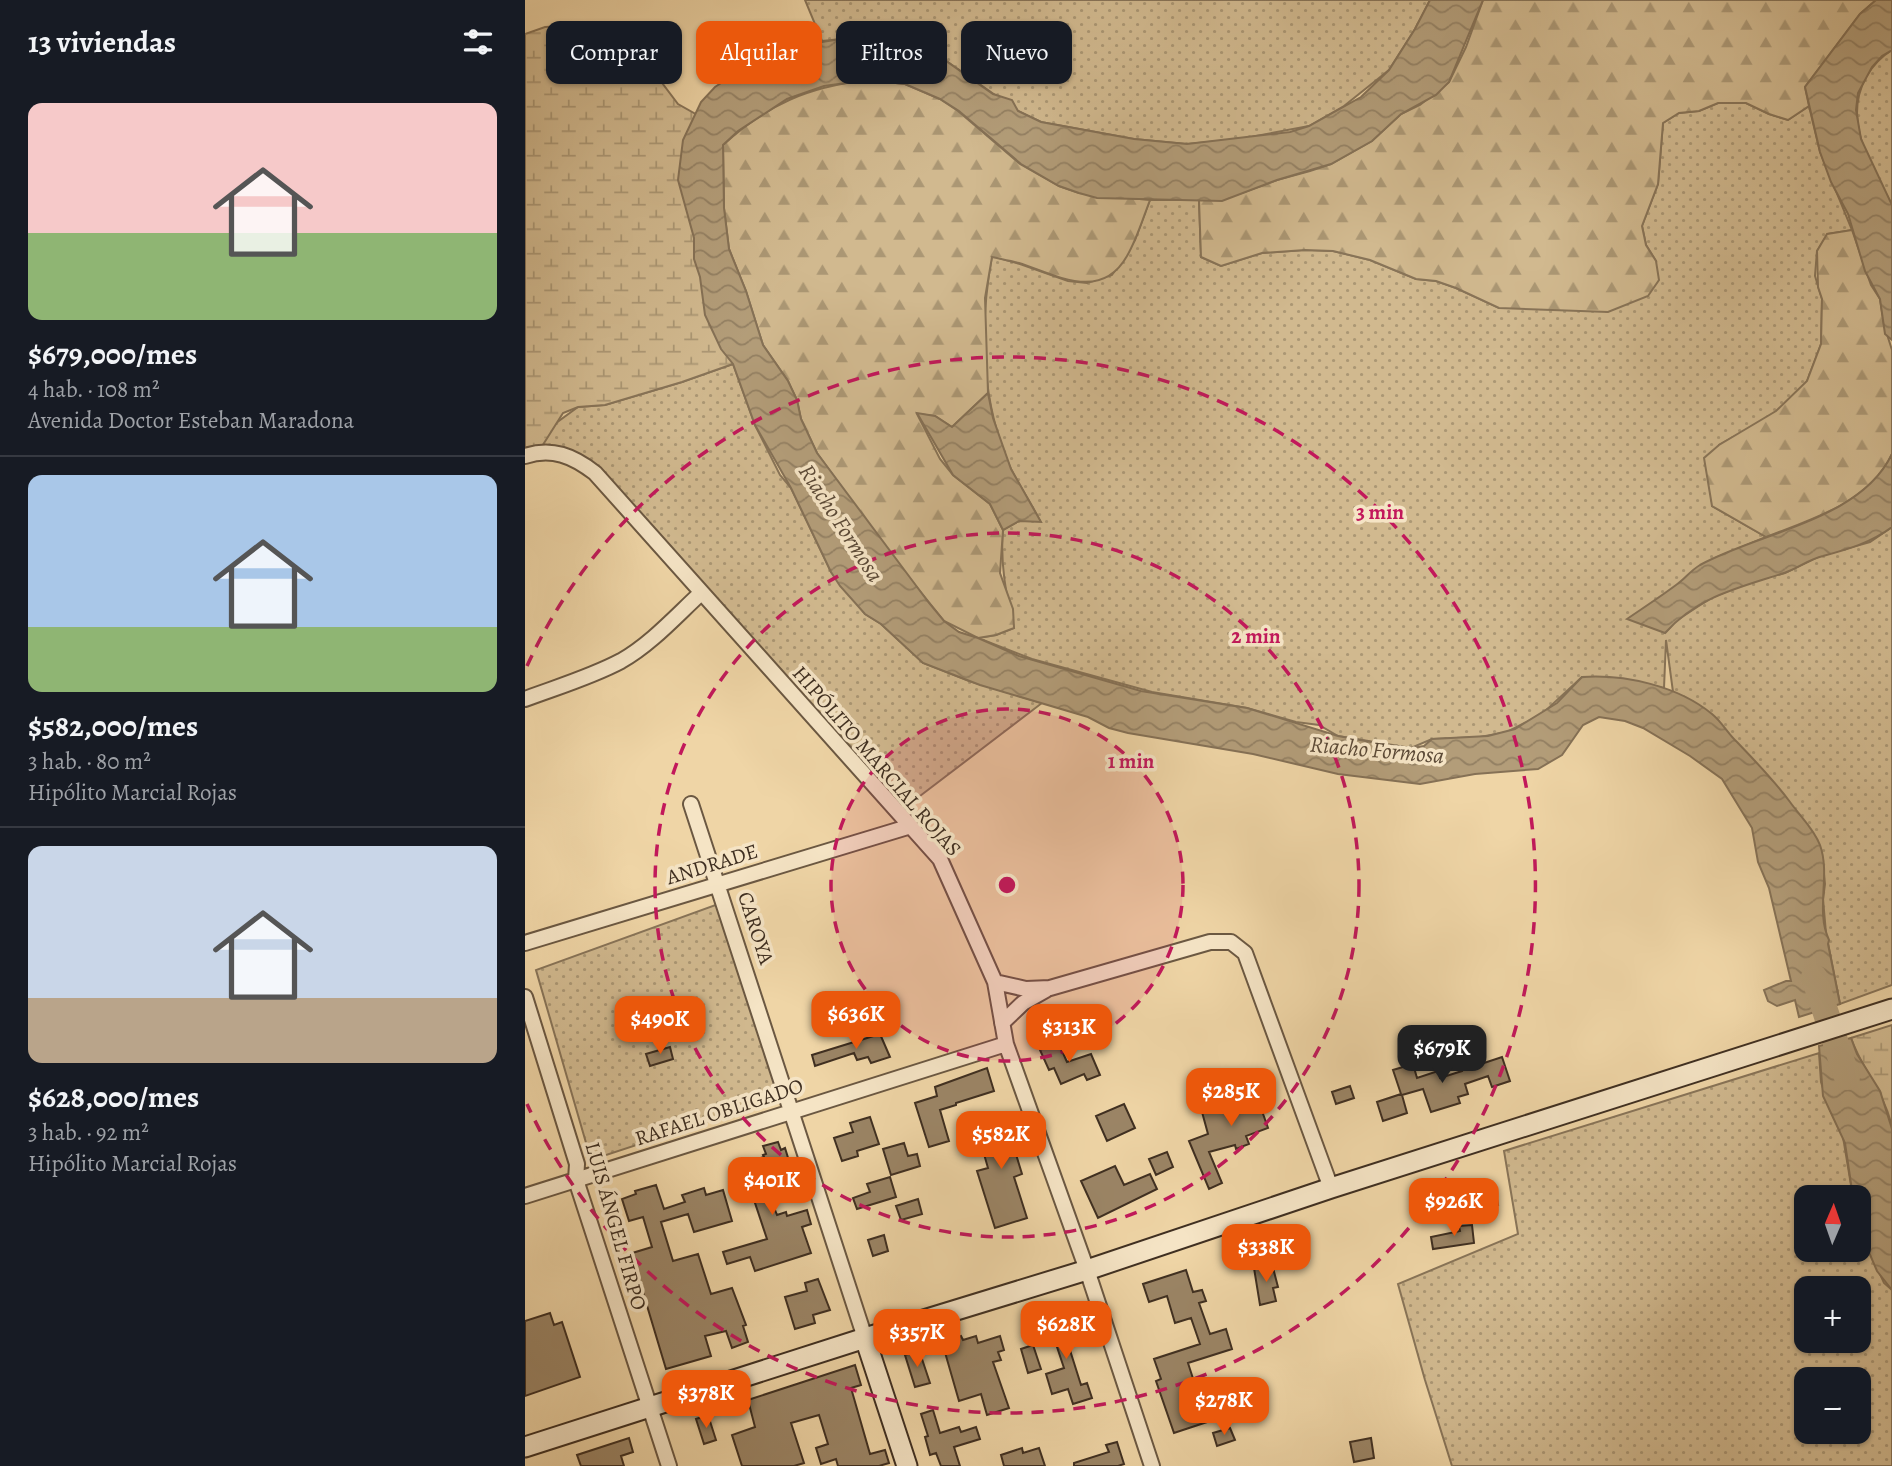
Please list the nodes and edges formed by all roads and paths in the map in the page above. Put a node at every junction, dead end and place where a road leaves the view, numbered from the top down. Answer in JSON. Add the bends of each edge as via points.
{"nodes":[{"id":1,"x":532,"y":454,"type":"edge"},
{"id":2,"x":701,"y":593,"type":"junction"},
{"id":3,"x":525,"y":699,"type":"edge"},
{"id":4,"x":691,"y":804,"type":"dead end"},
{"id":5,"x":911,"y":826,"type":"junction"},
{"id":6,"x":717,"y":884,"type":"junction"},
{"id":7,"x":525,"y":943,"type":"edge"},
{"id":8,"x":995,"y":982,"type":"junction"},
{"id":9,"x":1050,"y":988,"type":"junction"},
{"id":10,"x":525,"y":997,"type":"edge"},
{"id":11,"x":1884,"y":1012,"type":"edge"},
{"id":12,"x":1002,"y":1023,"type":"junction"},
{"id":13,"x":1006,"y":1044,"type":"junction"},
{"id":14,"x":791,"y":1110,"type":"junction"},
{"id":15,"x":576,"y":1180,"type":"junction"},
{"id":16,"x":1331,"y":1188,"type":"junction"},
{"id":17,"x":525,"y":1196,"type":"edge"},
{"id":18,"x":1087,"y":1270,"type":"junction"},
{"id":19,"x":865,"y":1338,"type":"junction"},
{"id":20,"x":650,"y":1407,"type":"junction"},
{"id":21,"x":525,"y":1447,"type":"edge"},
{"id":22,"x":669,"y":1466,"type":"edge"},
{"id":23,"x":907,"y":1466,"type":"edge"},
{"id":24,"x":1151,"y":1466,"type":"edge"}],
"edges":[{"from":1,"to":2,"type":"street","name":"HIPÓLITO MARCIAL ROJAS","via":[[564,453],[595,473]]},
{"from":2,"to":3,"type":"street","via":[[623,660]]},
{"from":2,"to":5,"type":"street","name":"HIPÓLITO MARCIAL ROJAS"},
{"from":4,"to":6,"type":"street","name":"CAROYA"},
{"from":5,"to":6,"type":"street","name":"ANDRADE"},
{"from":5,"to":8,"type":"street","name":"HIPÓLITO MARCIAL ROJAS","via":[[940,859]]},
{"from":6,"to":7,"type":"street","name":"ANDRADE"},
{"from":6,"to":14,"type":"street","name":"CAROYA"},
{"from":8,"to":9,"type":"street","via":[[1026,989]]},
{"from":8,"to":12,"type":"street","name":"HIPÓLITO MARCIAL ROJAS"},
{"from":9,"to":12,"type":"street","via":[[1023,1003]]},
{"from":9,"to":16,"type":"street","via":[[1210,942],[1231,942],[1245,953]]},
{"from":10,"to":15,"type":"street","name":"LUIS ÁNGEL FIRPO","via":[[577,1164]]},
{"from":11,"to":16,"type":"main road"},
{"from":12,"to":13,"type":"street","name":"HIPÓLITO MARCIAL ROJAS"},
{"from":13,"to":14,"type":"street","name":"RAFAEL OBLIGADO"},
{"from":13,"to":18,"type":"street","name":"HIPÓLITO MARCIAL ROJAS"},
{"from":14,"to":15,"type":"street","name":"RAFAEL OBLIGADO"},
{"from":14,"to":19,"type":"street","name":"CAROYA"},
{"from":15,"to":17,"type":"street","name":"RAFAEL OBLIGADO"},
{"from":15,"to":20,"type":"street","name":"LUIS ÁNGEL FIRPO"},
{"from":16,"to":18,"type":"main road"},
{"from":18,"to":19,"type":"main road"},
{"from":18,"to":24,"type":"street","name":"HIPÓLITO MARCIAL ROJAS"},
{"from":19,"to":20,"type":"main road"},
{"from":19,"to":23,"type":"main road","name":"CAROYA"},
{"from":20,"to":21,"type":"main road"},
{"from":20,"to":22,"type":"street","name":"LUIS ÁNGEL FIRPO"}]}
